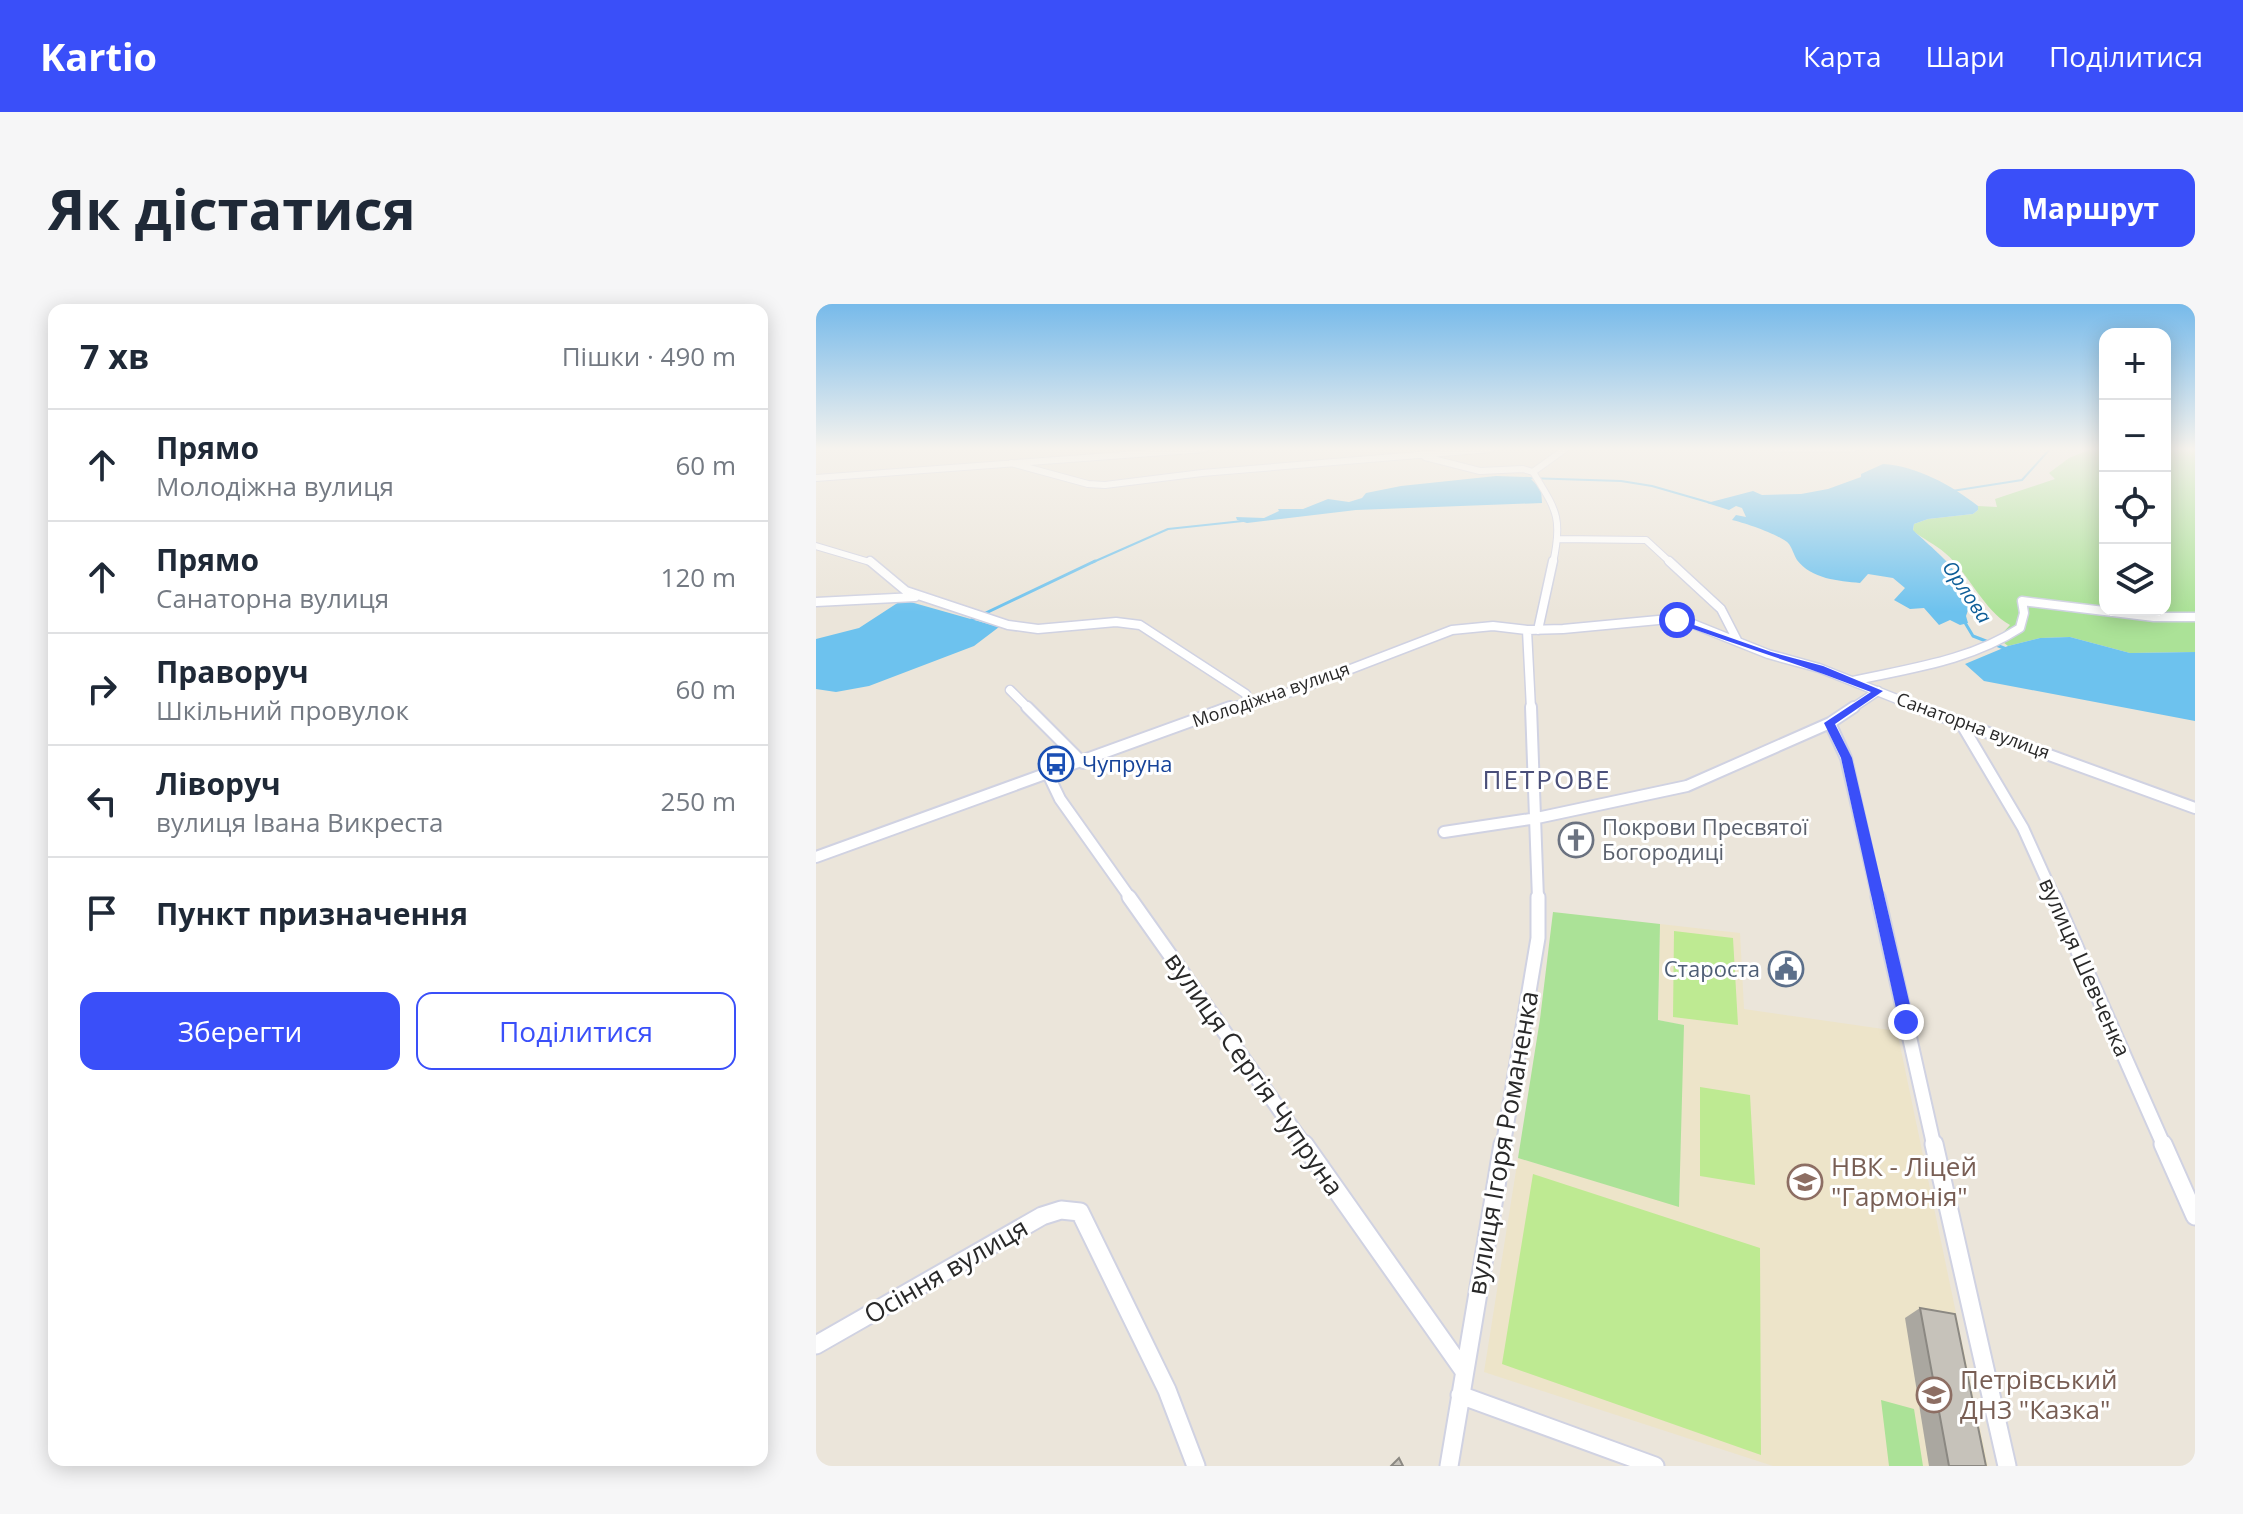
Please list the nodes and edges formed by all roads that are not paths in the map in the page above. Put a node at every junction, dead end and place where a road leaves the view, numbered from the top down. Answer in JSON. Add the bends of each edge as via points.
{"nodes":[{"id":1,"x":1552,"y":503,"type":"edge"},
{"id":2,"x":1558,"y":539,"type":"junction"},
{"id":3,"x":816,"y":546,"type":"edge"},
{"id":4,"x":919,"y":597,"type":"junction"},
{"id":5,"x":816,"y":602,"type":"edge"},
{"id":6,"x":2195,"y":617,"type":"edge"},
{"id":7,"x":1532,"y":630,"type":"junction"},
{"id":8,"x":1738,"y":642,"type":"junction"},
{"id":9,"x":1852,"y":681,"type":"junction"},
{"id":10,"x":1010,"y":690,"type":"dead end"},
{"id":11,"x":1878,"y":691,"type":"junction"},
{"id":12,"x":1247,"y":701,"type":"junction"},
{"id":13,"x":1830,"y":723,"type":"junction"},
{"id":14,"x":1962,"y":725,"type":"junction"},
{"id":15,"x":1083,"y":763,"type":"junction"},
{"id":16,"x":1048,"y":774,"type":"junction"},
{"id":17,"x":2195,"y":808,"type":"edge"},
{"id":18,"x":1537,"y":818,"type":"junction"},
{"id":19,"x":1444,"y":832,"type":"dead end"},
{"id":20,"x":816,"y":857,"type":"edge"},
{"id":21,"x":2195,"y":1216,"type":"edge"},
{"id":22,"x":816,"y":1345,"type":"edge"},
{"id":23,"x":1464,"y":1371,"type":"junction"},
{"id":24,"x":1460,"y":1395,"type":"junction"},
{"id":25,"x":1196,"y":1466,"type":"edge"},
{"id":26,"x":1449,"y":1466,"type":"edge"},
{"id":27,"x":1655,"y":1466,"type":"edge"},
{"id":28,"x":2007,"y":1466,"type":"edge"}],
"edges":[{"from":1,"to":2,"type":"street"},
{"from":2,"to":7,"type":"street","name":"вулиця Ігоря Романенка"},
{"from":2,"to":8,"type":"street","via":[[1646,540],[1721,609]]},
{"from":3,"to":4,"type":"street","via":[[868,559]]},
{"from":4,"to":5,"type":"street"},
{"from":4,"to":12,"type":"street","via":[[1017,627],[1116,622],[1146,627],[1246,694]]},
{"from":6,"to":9,"type":"street","via":[[2022,601],[2020,628],[1999,643]]},
{"from":7,"to":8,"type":"street","name":"Молодіжна вулиця","via":[[1669,619]]},
{"from":7,"to":12,"type":"street","name":"Молодіжна вулиця","via":[[1452,630],[1291,692]]},
{"from":7,"to":18,"type":"street","name":"вулиця Ігоря Романенка"},
{"from":8,"to":9,"type":"street","name":"Санаторна вулиця"},
{"from":9,"to":11,"type":"street","name":"Санаторна вулиця"},
{"from":10,"to":15,"type":"street"},
{"from":11,"to":13,"type":"street"},
{"from":11,"to":14,"type":"street","name":"Санаторна вулиця"},
{"from":12,"to":15,"type":"street","name":"Молодіжна вулиця"},
{"from":13,"to":18,"type":"street","via":[[1687,786]]},
{"from":13,"to":28,"type":"street","via":[[1846,758]]},
{"from":14,"to":17,"type":"street","name":"Санаторна вулиця"},
{"from":14,"to":21,"type":"street","name":"вулиця Шевченка","via":[[2023,828]]},
{"from":15,"to":16,"type":"street","name":"Молодіжна вулиця"},
{"from":16,"to":20,"type":"street","name":"Молодіжна вулиця"},
{"from":16,"to":23,"type":"street","name":"вулиця Сергія Чупруна","via":[[1060,799]]},
{"from":18,"to":19,"type":"street"},
{"from":18,"to":23,"type":"street","name":"вулиця Ігоря Романенка","via":[[1538,938]]},
{"from":22,"to":25,"type":"street","name":"Осіння вулиця","via":[[1042,1216],[1080,1212],[1167,1390]]},
{"from":23,"to":24,"type":"street","name":"вулиця Ігоря Романенка"},
{"from":24,"to":26,"type":"street","name":"вулиця Ігоря Романенка"},
{"from":24,"to":27,"type":"street"}]}
